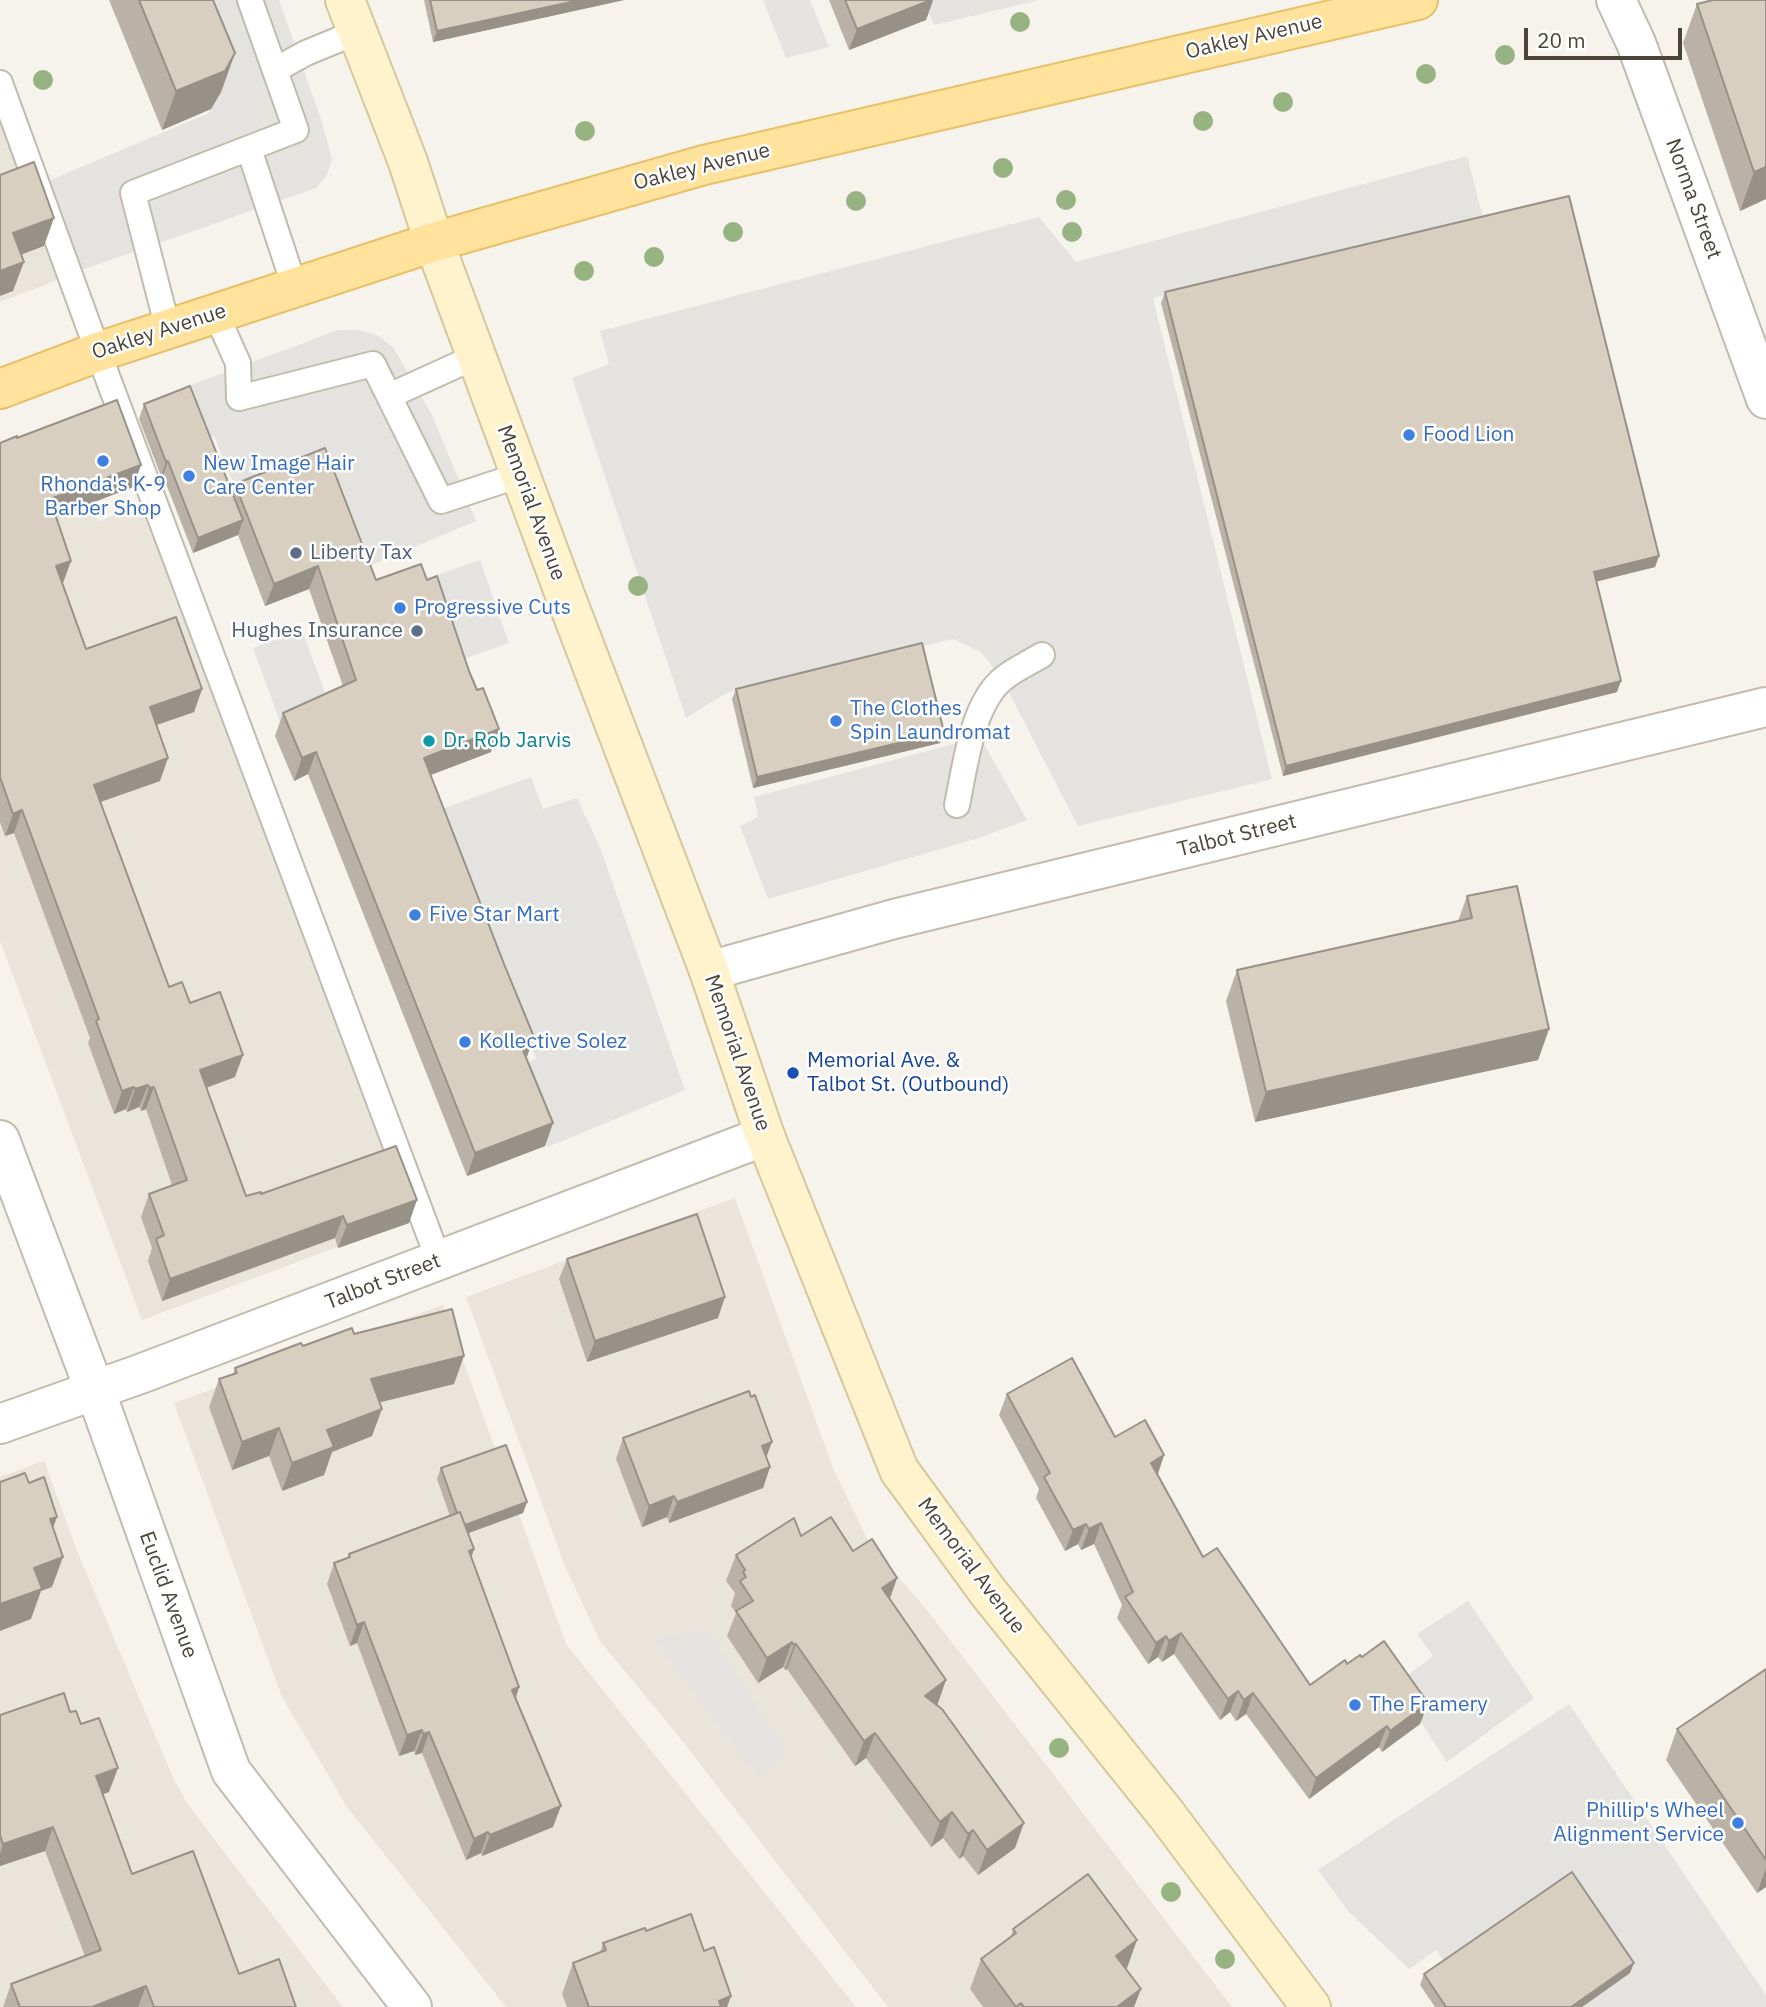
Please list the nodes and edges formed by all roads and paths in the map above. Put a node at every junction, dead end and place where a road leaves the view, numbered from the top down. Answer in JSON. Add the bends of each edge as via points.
{"nodes":[{"id":1,"x":250,"y":0,"type":"edge"},
{"id":2,"x":1418,"y":0,"type":"edge"},
{"id":3,"x":1616,"y":0,"type":"edge"},
{"id":4,"x":351,"y":16,"type":"edge"},
{"id":5,"x":275,"y":70,"type":"junction"},
{"id":6,"x":0,"y":83,"type":"edge"},
{"id":7,"x":249,"y":149,"type":"junction"},
{"id":8,"x":434,"y":242,"type":"junction"},
{"id":9,"x":295,"y":288,"type":"junction"},
{"id":10,"x":216,"y":314,"type":"junction"},
{"id":11,"x":168,"y":329,"type":"junction"},
{"id":12,"x":98,"y":352,"type":"junction"},
{"id":13,"x":477,"y":356,"type":"junction"},
{"id":14,"x":0,"y":389,"type":"edge"},
{"id":15,"x":389,"y":396,"type":"junction"},
{"id":16,"x":1766,"y":399,"type":"edge"},
{"id":17,"x":520,"y":475,"type":"junction"},
{"id":18,"x":1042,"y":655,"type":"dead end"},
{"id":19,"x":1766,"y":707,"type":"edge"},
{"id":20,"x":957,"y":805,"type":"dead end"},
{"id":21,"x":709,"y":971,"type":"junction"},
{"id":22,"x":765,"y":1136,"type":"junction"},
{"id":23,"x":0,"y":1140,"type":"edge"},
{"id":24,"x":439,"y":1261,"type":"junction"},
{"id":25,"x":95,"y":1391,"type":"junction"},
{"id":26,"x":0,"y":1424,"type":"edge"},
{"id":27,"x":412,"y":2007,"type":"edge"},
{"id":28,"x":1311,"y":2007,"type":"edge"}],
"edges":[{"from":1,"to":5,"type":"lane"},
{"from":2,"to":8,"type":"main road","name":"Oakley Avenue","via":[[704,165]]},
{"from":3,"to":16,"type":"street","name":"Norma Street","via":[[1636,43]]},
{"from":4,"to":5,"type":"lane","via":[[306,53]]},
{"from":4,"to":8,"type":"main road","name":"Memorial Avenue"},
{"from":5,"to":7,"type":"lane","via":[[296,130]]},
{"from":6,"to":12,"type":"lane"},
{"from":7,"to":9,"type":"lane"},
{"from":7,"to":11,"type":"lane","via":[[133,193]]},
{"from":8,"to":9,"type":"main road","name":"Oakley Avenue"},
{"from":8,"to":13,"type":"main road","name":"Memorial Avenue"},
{"from":9,"to":10,"type":"main road","name":"Oakley Avenue"},
{"from":10,"to":11,"type":"main road","name":"Oakley Avenue"},
{"from":10,"to":15,"type":"lane","via":[[238,362],[239,398],[373,364]]},
{"from":11,"to":12,"type":"main road","name":"Oakley Avenue"},
{"from":12,"to":14,"type":"main road","name":"Oakley Avenue"},
{"from":12,"to":24,"type":"lane"},
{"from":13,"to":15,"type":"lane"},
{"from":13,"to":17,"type":"main road","name":"Memorial Avenue"},
{"from":15,"to":17,"type":"lane","via":[[441,501]]},
{"from":17,"to":21,"type":"main road","name":"Memorial Avenue"},
{"from":18,"to":20,"type":"lane","via":[[1002,679],[983,705],[970,739]]},
{"from":19,"to":21,"type":"street","name":"Talbot Street","via":[[894,919]]},
{"from":21,"to":22,"type":"main road","name":"Memorial Avenue"},
{"from":22,"to":24,"type":"street","name":"Talbot Street"},
{"from":22,"to":28,"type":"main road","name":"Memorial Avenue","via":[[899,1470],[988,1592],[1166,1814]]},
{"from":23,"to":25,"type":"street","name":"Euclid Avenue"},
{"from":24,"to":25,"type":"street","name":"Talbot Street"},
{"from":25,"to":26,"type":"street","name":"Talbot Street"},
{"from":25,"to":27,"type":"street","name":"Euclid Avenue","via":[[230,1771]]}]}
